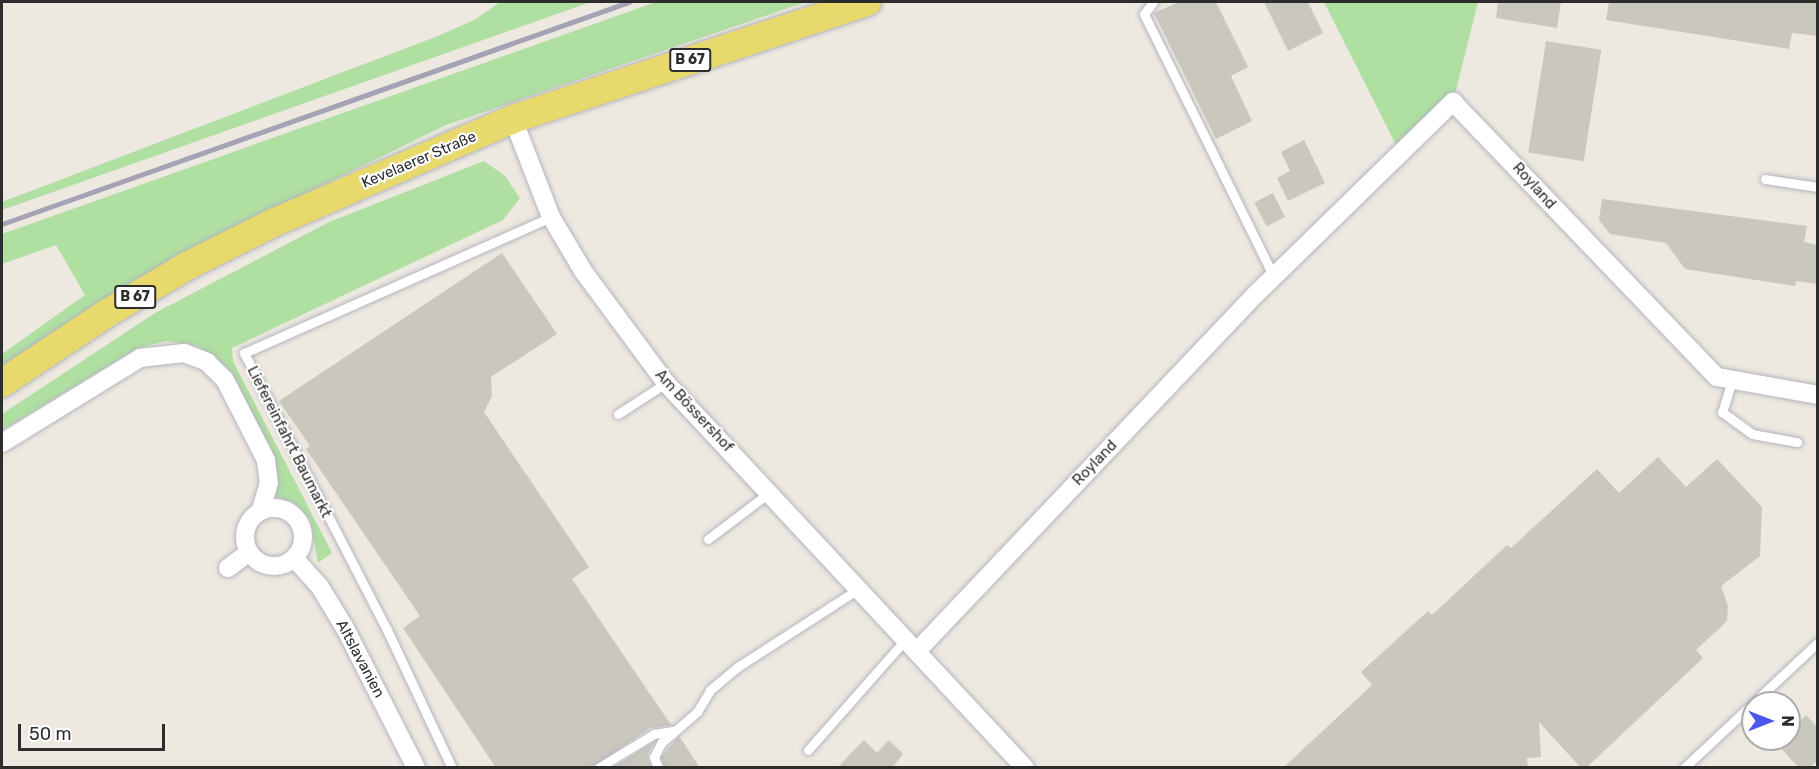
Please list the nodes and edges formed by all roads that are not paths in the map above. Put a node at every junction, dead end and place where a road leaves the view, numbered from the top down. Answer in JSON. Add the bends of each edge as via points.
{"nodes":[{"id":1,"x":867,"y":2,"type":"edge"},
{"id":2,"x":1153,"y":2,"type":"edge"},
{"id":3,"x":513,"y":119,"type":"junction"},
{"id":4,"x":1765,"y":179,"type":"dead end"},
{"id":5,"x":1818,"y":187,"type":"edge"},
{"id":6,"x":550,"y":217,"type":"junction"},
{"id":7,"x":1274,"y":277,"type":"junction"},
{"id":8,"x":1732,"y":380,"type":"junction"},
{"id":9,"x":2,"y":383,"type":"edge"},
{"id":10,"x":666,"y":383,"type":"junction"},
{"id":11,"x":1818,"y":396,"type":"edge"},
{"id":12,"x":618,"y":414,"type":"dead end"},
{"id":13,"x":1797,"y":442,"type":"dead end"},
{"id":14,"x":2,"y":443,"type":"edge"},
{"id":15,"x":770,"y":492,"type":"junction"},
{"id":16,"x":261,"y":510,"type":"junction"},
{"id":17,"x":708,"y":539,"type":"dead end"},
{"id":18,"x":249,"y":552,"type":"junction"},
{"id":19,"x":294,"y":558,"type":"junction"},
{"id":20,"x":228,"y":568,"type":"dead end"},
{"id":21,"x":858,"y":589,"type":"junction"},
{"id":22,"x":1818,"y":642,"type":"edge"},
{"id":23,"x":911,"y":645,"type":"junction"},
{"id":24,"x":673,"y":730,"type":"junction"},
{"id":25,"x":808,"y":750,"type":"dead end"},
{"id":26,"x":416,"y":768,"type":"edge"},
{"id":27,"x":452,"y":768,"type":"edge"},
{"id":28,"x":598,"y":768,"type":"edge"},
{"id":29,"x":658,"y":768,"type":"edge"},
{"id":30,"x":1025,"y":768,"type":"edge"},
{"id":31,"x":1684,"y":768,"type":"edge"}],
"edges":[{"from":1,"to":3,"type":"main road","name":"Kevelaerer Straße","number":"B 67"},
{"from":2,"to":7,"type":"lane","via":[[1144,14]]},
{"from":3,"to":6,"type":"street","name":"Am Bössershof"},
{"from":3,"to":9,"type":"main road","name":"Kevelaerer Straße","number":"B 67","via":[[276,222],[187,266]]},
{"from":4,"to":5,"type":"lane"},
{"from":6,"to":10,"type":"street","name":"Am Bössershof","via":[[583,271]]},
{"from":6,"to":27,"type":"lane","name":"Liefereinfahrt Baumarkt","via":[[244,353],[387,630]]},
{"from":7,"to":8,"type":"street","name":"Royland","via":[[1453,102],[1717,377]]},
{"from":7,"to":23,"type":"street","name":"Royland"},
{"from":8,"to":11,"type":"street","name":"Royland"},
{"from":8,"to":13,"type":"lane","via":[[1722,412],[1752,434]]},
{"from":10,"to":12,"type":"lane"},
{"from":10,"to":15,"type":"street","name":"Am Bössershof"},
{"from":14,"to":16,"type":"street","via":[[140,358],[184,353],[207,362],[225,380],[266,460],[269,483]]},
{"from":15,"to":17,"type":"lane"},
{"from":15,"to":21,"type":"street","name":"Am Bössershof"},
{"from":16,"to":18,"type":"street","via":[[249,521],[245,536]]},
{"from":16,"to":19,"type":"street","via":[[278,507],[292,514],[302,527],[302,544]]},
{"from":18,"to":19,"type":"street","via":[[261,563],[278,566]]},
{"from":18,"to":20,"type":"street"},
{"from":19,"to":26,"type":"street","name":"Altslavanien","via":[[320,587],[346,630]]},
{"from":21,"to":23,"type":"street","name":"Am Bössershof"},
{"from":21,"to":24,"type":"lane","via":[[739,666],[710,690],[697,712]]},
{"from":22,"to":31,"type":"lane"},
{"from":23,"to":25,"type":"lane"},
{"from":23,"to":30,"type":"street","name":"Am Bössershof"},
{"from":24,"to":28,"type":"lane","via":[[654,734]]},
{"from":24,"to":29,"type":"lane","via":[[654,757]]}]}
